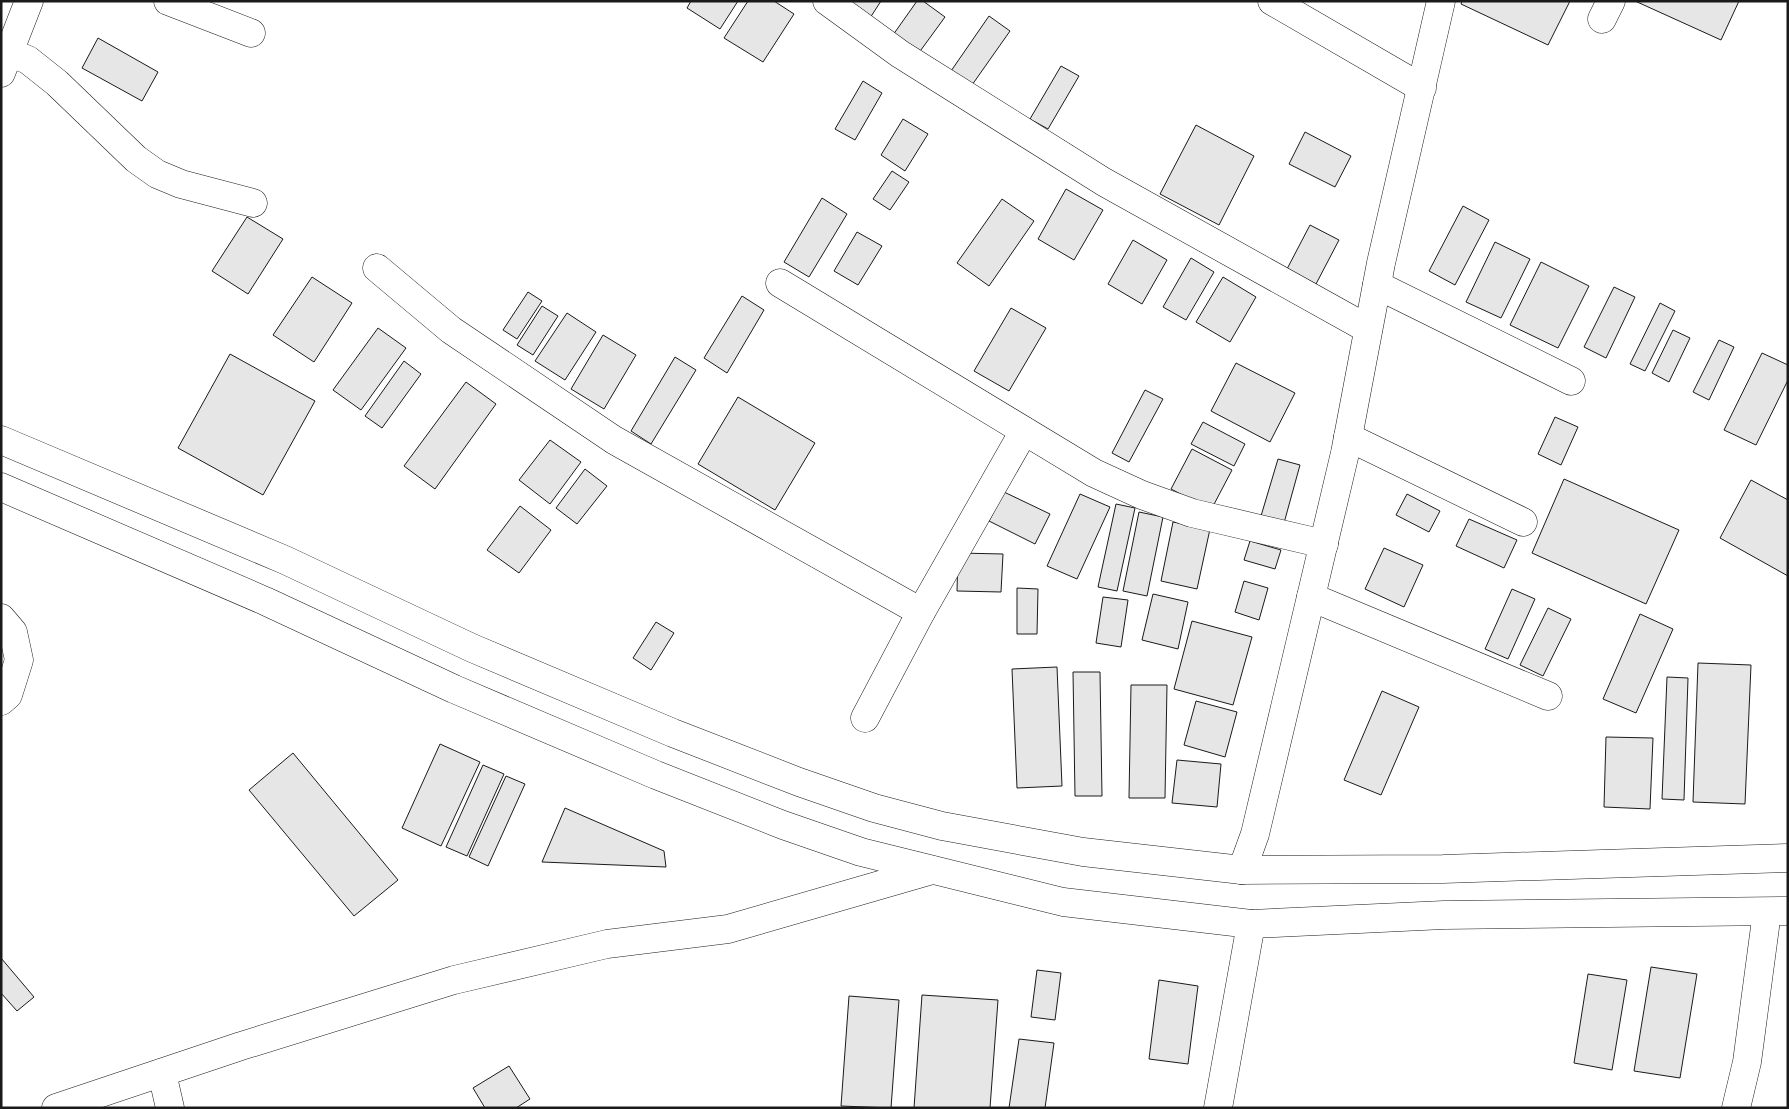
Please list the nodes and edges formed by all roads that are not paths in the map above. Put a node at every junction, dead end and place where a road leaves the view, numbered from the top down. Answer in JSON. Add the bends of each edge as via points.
{"nodes":[{"id":1,"x":29,"y":1,"type":"edge"},
{"id":2,"x":168,"y":1,"type":"edge"},
{"id":3,"x":827,"y":1,"type":"edge"},
{"id":4,"x":1272,"y":1,"type":"edge"},
{"id":5,"x":1441,"y":1,"type":"edge"},
{"id":6,"x":251,"y":33,"type":"dead end"},
{"id":7,"x":5,"y":63,"type":"edge"},
{"id":8,"x":1422,"y":88,"type":"junction"},
{"id":9,"x":253,"y":203,"type":"dead end"},
{"id":10,"x":377,"y":268,"type":"dead end"},
{"id":11,"x":780,"y":283,"type":"dead end"},
{"id":12,"x":1377,"y":285,"type":"junction"},
{"id":13,"x":1368,"y":330,"type":"junction"},
{"id":14,"x":1571,"y":381,"type":"dead end"},
{"id":15,"x":1024,"y":431,"type":"junction"},
{"id":16,"x":1348,"y":437,"type":"junction"},
{"id":17,"x":1,"y":440,"type":"edge"},
{"id":18,"x":1,"y":487,"type":"edge"},
{"id":19,"x":1523,"y":522,"type":"dead end"},
{"id":20,"x":1324,"y":544,"type":"junction"},
{"id":21,"x":1311,"y":597,"type":"junction"},
{"id":22,"x":921,"y":612,"type":"junction"},
{"id":23,"x":1,"y":618,"type":"edge"},
{"id":24,"x":1548,"y":696,"type":"dead end"},
{"id":25,"x":1,"y":701,"type":"edge"},
{"id":26,"x":865,"y":718,"type":"dead end"},
{"id":27,"x":1788,"y":858,"type":"edge"},
{"id":28,"x":932,"y":870,"type":"junction"},
{"id":29,"x":1242,"y":870,"type":"junction"},
{"id":30,"x":1778,"y":911,"type":"edge"},
{"id":31,"x":1251,"y":924,"type":"junction"},
{"id":32,"x":162,"y":1073,"type":"junction"},
{"id":33,"x":56,"y":1108,"type":"edge"},
{"id":34,"x":170,"y":1108,"type":"edge"},
{"id":35,"x":1218,"y":1108,"type":"edge"},
{"id":36,"x":1736,"y":1108,"type":"edge"}],
"edges":[{"from":1,"to":7,"type":"main road"},
{"from":2,"to":6,"type":"main road"},
{"from":3,"to":13,"type":"main road","via":[[900,54],[1104,182]]},
{"from":4,"to":8,"type":"main road"},
{"from":5,"to":8,"type":"main road"},
{"from":7,"to":9,"type":"main road","via":[[28,60],[57,83],[136,160],[157,174],[180,184]]},
{"from":8,"to":12,"type":"main road"},
{"from":10,"to":22,"type":"main road","via":[[450,330],[614,440]]},
{"from":11,"to":15,"type":"main road"},
{"from":12,"to":13,"type":"main road"},
{"from":12,"to":14,"type":"main road"},
{"from":13,"to":16,"type":"main road"},
{"from":15,"to":20,"type":"main road","via":[[1094,473],[1142,495],[1192,513]]},
{"from":15,"to":22,"type":"main road"},
{"from":16,"to":19,"type":"main road"},
{"from":16,"to":20,"type":"main road"},
{"from":17,"to":29,"type":"main road","via":[[284,560],[472,648],[673,733],[874,808],[942,826],[1083,852]]},
{"from":18,"to":28,"type":"main road","via":[[265,601],[454,689],[656,775],[861,852]]},
{"from":20,"to":21,"type":"main road"},
{"from":21,"to":24,"type":"main road"},
{"from":21,"to":29,"type":"main road","via":[[1255,834]]},
{"from":22,"to":26,"type":"main road"},
{"from":23,"to":25,"type":"main road","via":[[12,632],[19,660],[8,695]]},
{"from":27,"to":29,"type":"main road","via":[[1442,869]]},
{"from":28,"to":31,"type":"main road","via":[[1063,902]]},
{"from":28,"to":32,"type":"main road","via":[[728,929],[607,944],[454,980]]},
{"from":30,"to":31,"type":"main road","via":[[1444,915]]},
{"from":30,"to":36,"type":"main road"},
{"from":31,"to":35,"type":"main road"},
{"from":32,"to":33,"type":"main road"},
{"from":32,"to":34,"type":"main road"}]}
